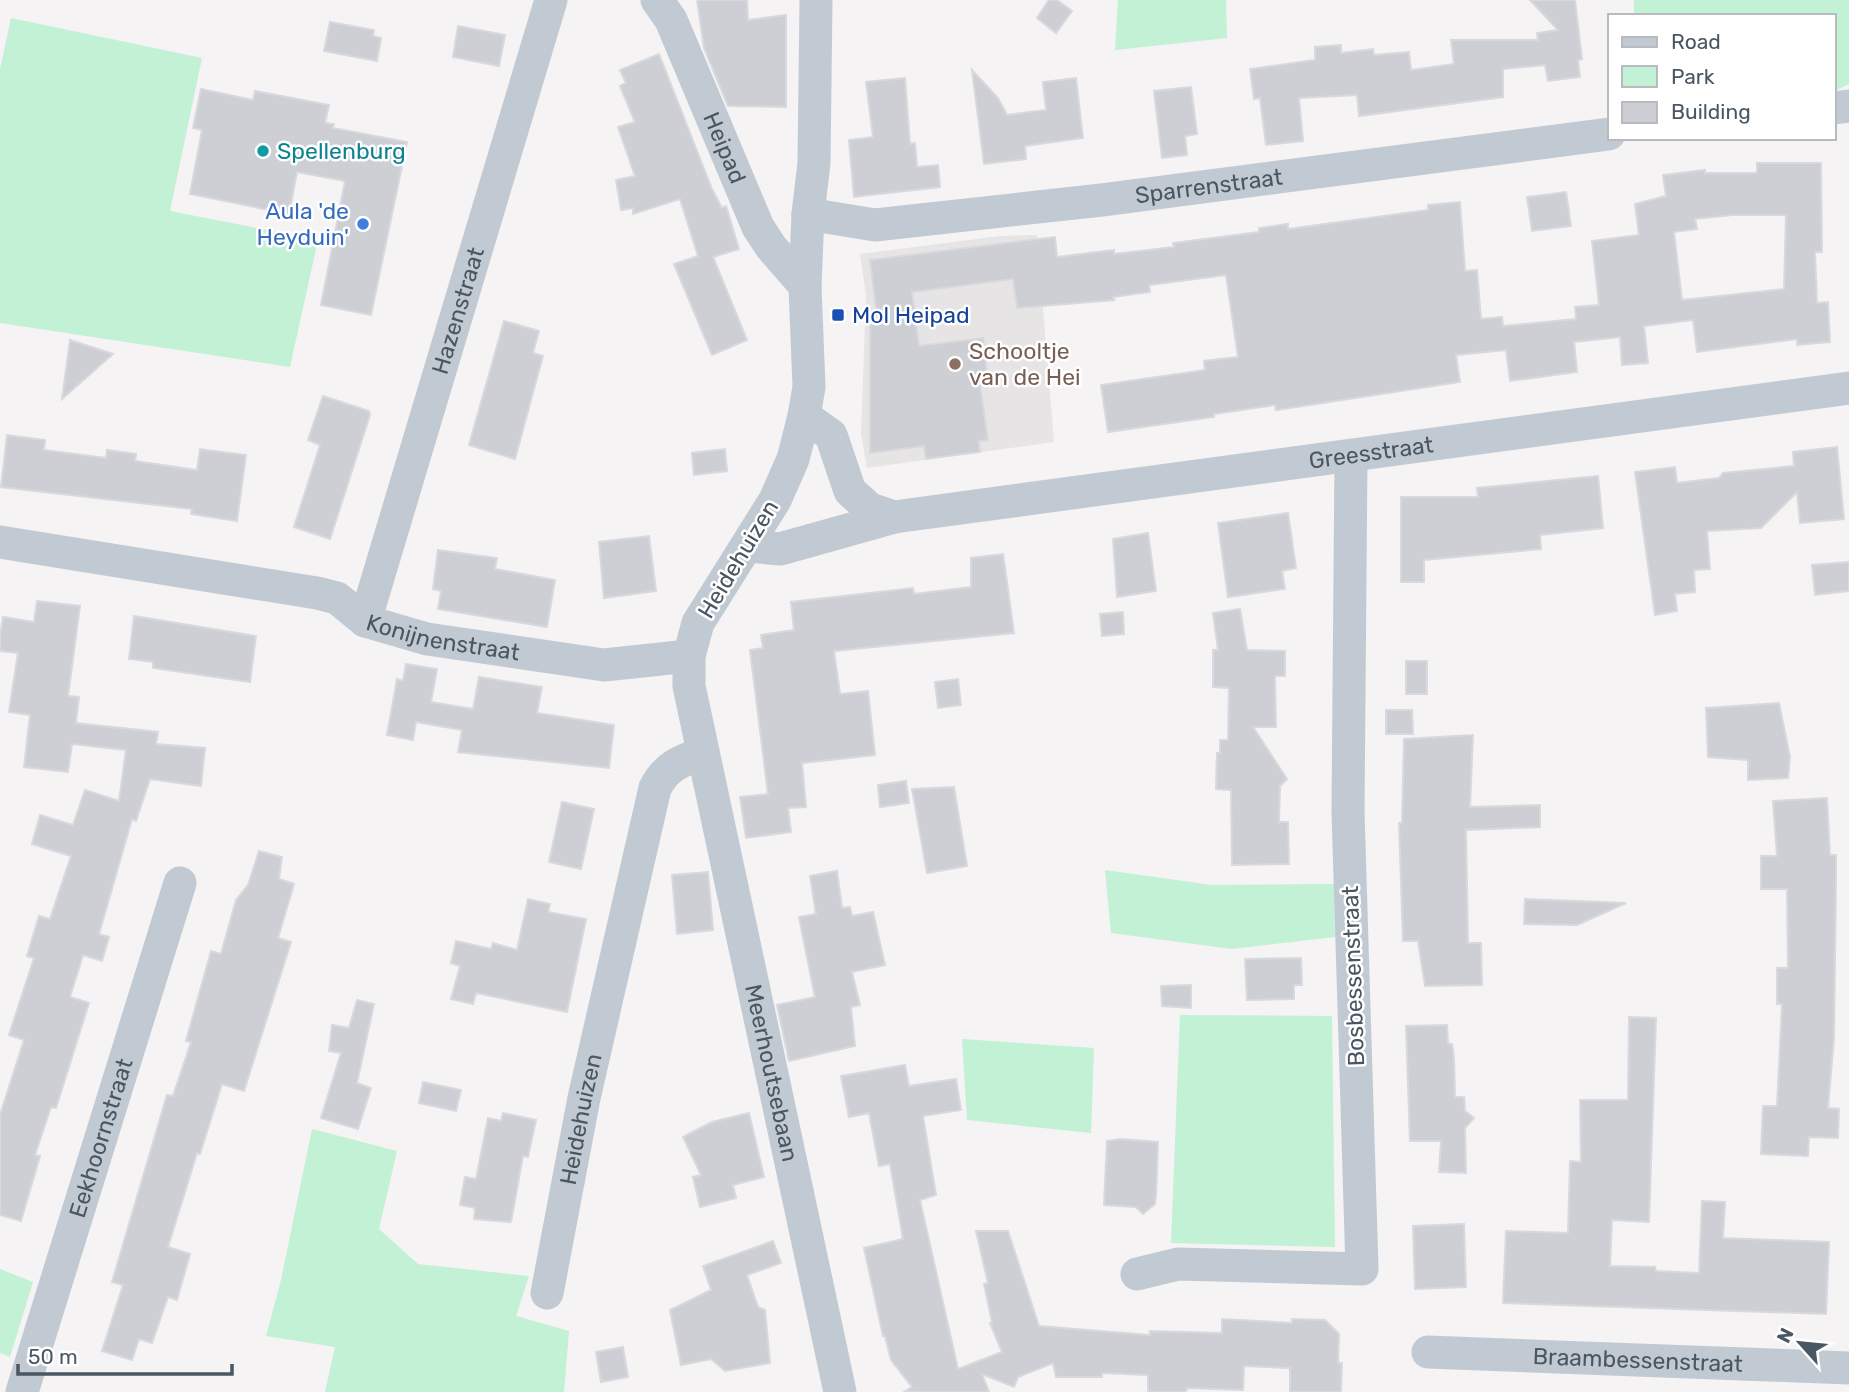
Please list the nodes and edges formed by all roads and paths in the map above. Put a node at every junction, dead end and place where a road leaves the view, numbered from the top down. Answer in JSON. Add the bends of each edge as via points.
{"nodes":[{"id":1,"x":551,"y":0,"type":"edge"},
{"id":2,"x":657,"y":0,"type":"edge"},
{"id":3,"x":816,"y":0,"type":"edge"},
{"id":4,"x":1608,"y":134,"type":"edge"},
{"id":5,"x":808,"y":214,"type":"junction"},
{"id":6,"x":806,"y":286,"type":"junction"},
{"id":7,"x":1849,"y":388,"type":"edge"},
{"id":8,"x":804,"y":416,"type":"junction"},
{"id":9,"x":1351,"y":456,"type":"junction"},
{"id":10,"x":894,"y":517,"type":"junction"},
{"id":11,"x":0,"y":542,"type":"edge"},
{"id":12,"x":748,"y":546,"type":"junction"},
{"id":13,"x":365,"y":621,"type":"junction"},
{"id":14,"x":689,"y":656,"type":"junction"},
{"id":15,"x":703,"y":753,"type":"junction"},
{"id":16,"x":180,"y":883,"type":"dead end"},
{"id":17,"x":1137,"y":1274,"type":"dead end"},
{"id":18,"x":547,"y":1293,"type":"dead end"},
{"id":19,"x":1428,"y":1352,"type":"dead end"},
{"id":20,"x":1849,"y":1368,"type":"edge"},
{"id":21,"x":22,"y":1392,"type":"edge"},
{"id":22,"x":840,"y":1392,"type":"edge"}],
"edges":[{"from":1,"to":13,"type":"street","name":"Hazenstraat"},
{"from":2,"to":6,"type":"street","name":"Heipad","via":[[671,20],[758,227]]},
{"from":3,"to":5,"type":"street","name":"Heidehuizen","via":[[814,163]]},
{"from":4,"to":5,"type":"street","name":"Sparrenstraat","via":[[875,225]]},
{"from":5,"to":6,"type":"street","name":"Heidehuizen"},
{"from":6,"to":8,"type":"street","name":"Heidehuizen","via":[[809,387]]},
{"from":7,"to":9,"type":"street","name":"Greesstraat"},
{"from":8,"to":10,"type":"street","via":[[831,435],[850,491],[870,509]]},
{"from":8,"to":12,"type":"street","name":"Heidehuizen","via":[[793,459]]},
{"from":9,"to":10,"type":"street","name":"Greesstraat"},
{"from":9,"to":17,"type":"street","name":"Bosbessenstraat","via":[[1348,812],[1362,1269],[1178,1264]]},
{"from":10,"to":12,"type":"street","name":"Greesstraat","via":[[780,549]]},
{"from":11,"to":13,"type":"street","name":"Konijnenstraat","via":[[317,593],[337,598]]},
{"from":12,"to":14,"type":"street","name":"Heidehuizen","via":[[698,623]]},
{"from":13,"to":14,"type":"street","name":"Konijnenstraat","via":[[427,639],[570,662],[604,665]]},
{"from":14,"to":15,"type":"street","name":"Heidehuizen","via":[[689,685]]},
{"from":15,"to":18,"type":"street","name":"Heidehuizen","via":[[673,764],[655,788],[584,1098]]},
{"from":15,"to":22,"type":"street","name":"Meerhoutsebaan"},
{"from":16,"to":21,"type":"street","name":"Eekhoornstraat"},
{"from":19,"to":20,"type":"street","name":"Braambessenstraat"}]}
